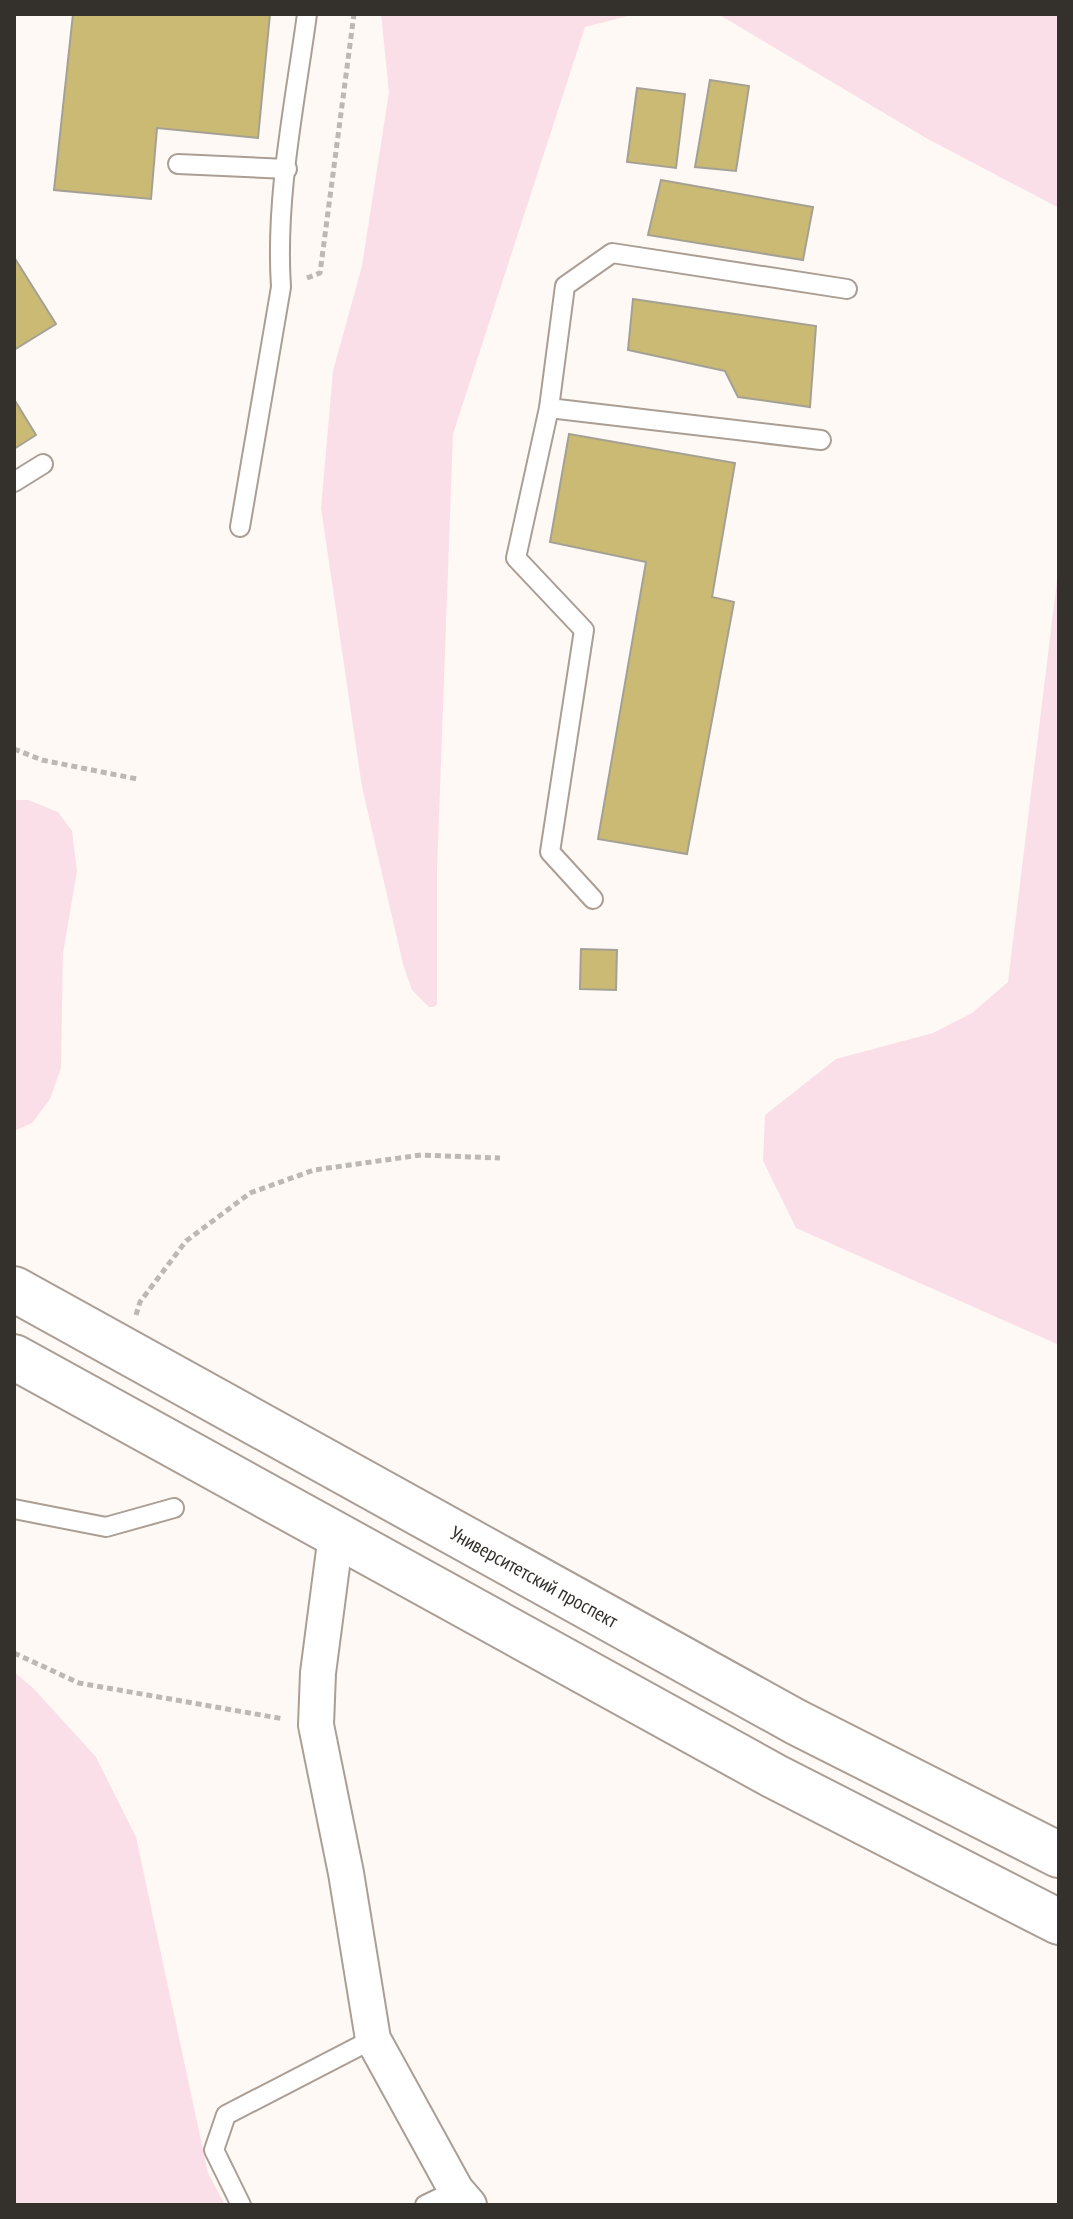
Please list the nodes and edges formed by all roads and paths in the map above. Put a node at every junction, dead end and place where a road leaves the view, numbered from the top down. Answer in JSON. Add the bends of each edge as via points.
{"nodes":[{"id":1,"x":307,"y":14,"type":"edge"},
{"id":2,"x":354,"y":14,"type":"edge"},
{"id":3,"x":178,"y":164,"type":"dead end"},
{"id":4,"x":287,"y":169,"type":"junction"},
{"id":5,"x":281,"y":287,"type":"junction"},
{"id":6,"x":847,"y":289,"type":"dead end"},
{"id":7,"x":549,"y":408,"type":"junction"},
{"id":8,"x":821,"y":440,"type":"dead end"},
{"id":9,"x":43,"y":464,"type":"dead end"},
{"id":10,"x":14,"y":482,"type":"edge"},
{"id":11,"x":240,"y":527,"type":"dead end"},
{"id":12,"x":14,"y":749,"type":"edge"},
{"id":13,"x":137,"y":779,"type":"dead end"},
{"id":14,"x":593,"y":899,"type":"dead end"},
{"id":15,"x":500,"y":1158,"type":"dead end"},
{"id":16,"x":14,"y":1289,"type":"edge"},
{"id":17,"x":54,"y":1311,"type":"junction"},
{"id":18,"x":125,"y":1351,"type":"junction"},
{"id":19,"x":27,"y":1364,"type":"edge"},
{"id":20,"x":174,"y":1508,"type":"dead end"},
{"id":21,"x":14,"y":1509,"type":"edge"},
{"id":22,"x":336,"y":1535,"type":"junction"},
{"id":23,"x":14,"y":1653,"type":"edge"},
{"id":24,"x":316,"y":1725,"type":"junction"},
{"id":25,"x":1040,"y":1833,"type":"edge"},
{"id":26,"x":1059,"y":1855,"type":"edge"},
{"id":27,"x":1059,"y":1922,"type":"edge"},
{"id":28,"x":373,"y":2039,"type":"junction"},
{"id":29,"x":463,"y":2197,"type":"edge"},
{"id":30,"x":241,"y":2205,"type":"edge"},
{"id":31,"x":425,"y":2205,"type":"edge"}],
"edges":[{"from":1,"to":4,"type":"lane"},
{"from":2,"to":5,"type":"path","via":[[320,273]]},
{"from":3,"to":4,"type":"lane"},
{"from":4,"to":5,"type":"lane"},
{"from":5,"to":11,"type":"lane"},
{"from":6,"to":7,"type":"lane","via":[[612,253],[565,286]]},
{"from":7,"to":8,"type":"lane"},
{"from":7,"to":14,"type":"lane","via":[[516,558],[584,630],[550,852]]},
{"from":9,"to":10,"type":"lane"},
{"from":12,"to":13,"type":"path","via":[[42,760]]},
{"from":15,"to":18,"type":"path","via":[[421,1155],[314,1170],[250,1193],[186,1241],[140,1302]]},
{"from":16,"to":17,"type":"main road","name":"Университетский проспект"},
{"from":17,"to":18,"type":"main road","name":"Университетский проспект"},
{"from":17,"to":19,"type":"main road"},
{"from":18,"to":25,"type":"main road","name":"Университетский проспект","via":[[796,1722]]},
{"from":19,"to":22,"type":"main road"},
{"from":20,"to":21,"type":"lane","via":[[106,1527]]},
{"from":22,"to":24,"type":"street"},
{"from":22,"to":27,"type":"main road","via":[[774,1776]]},
{"from":23,"to":24,"type":"path","via":[[79,1683]]},
{"from":24,"to":28,"type":"street"},
{"from":25,"to":26,"type":"main road","name":"Университетский проспект"},
{"from":28,"to":29,"type":"street"},
{"from":28,"to":30,"type":"lane","via":[[226,2115],[214,2150]]},
{"from":29,"to":31,"type":"lane"}]}
